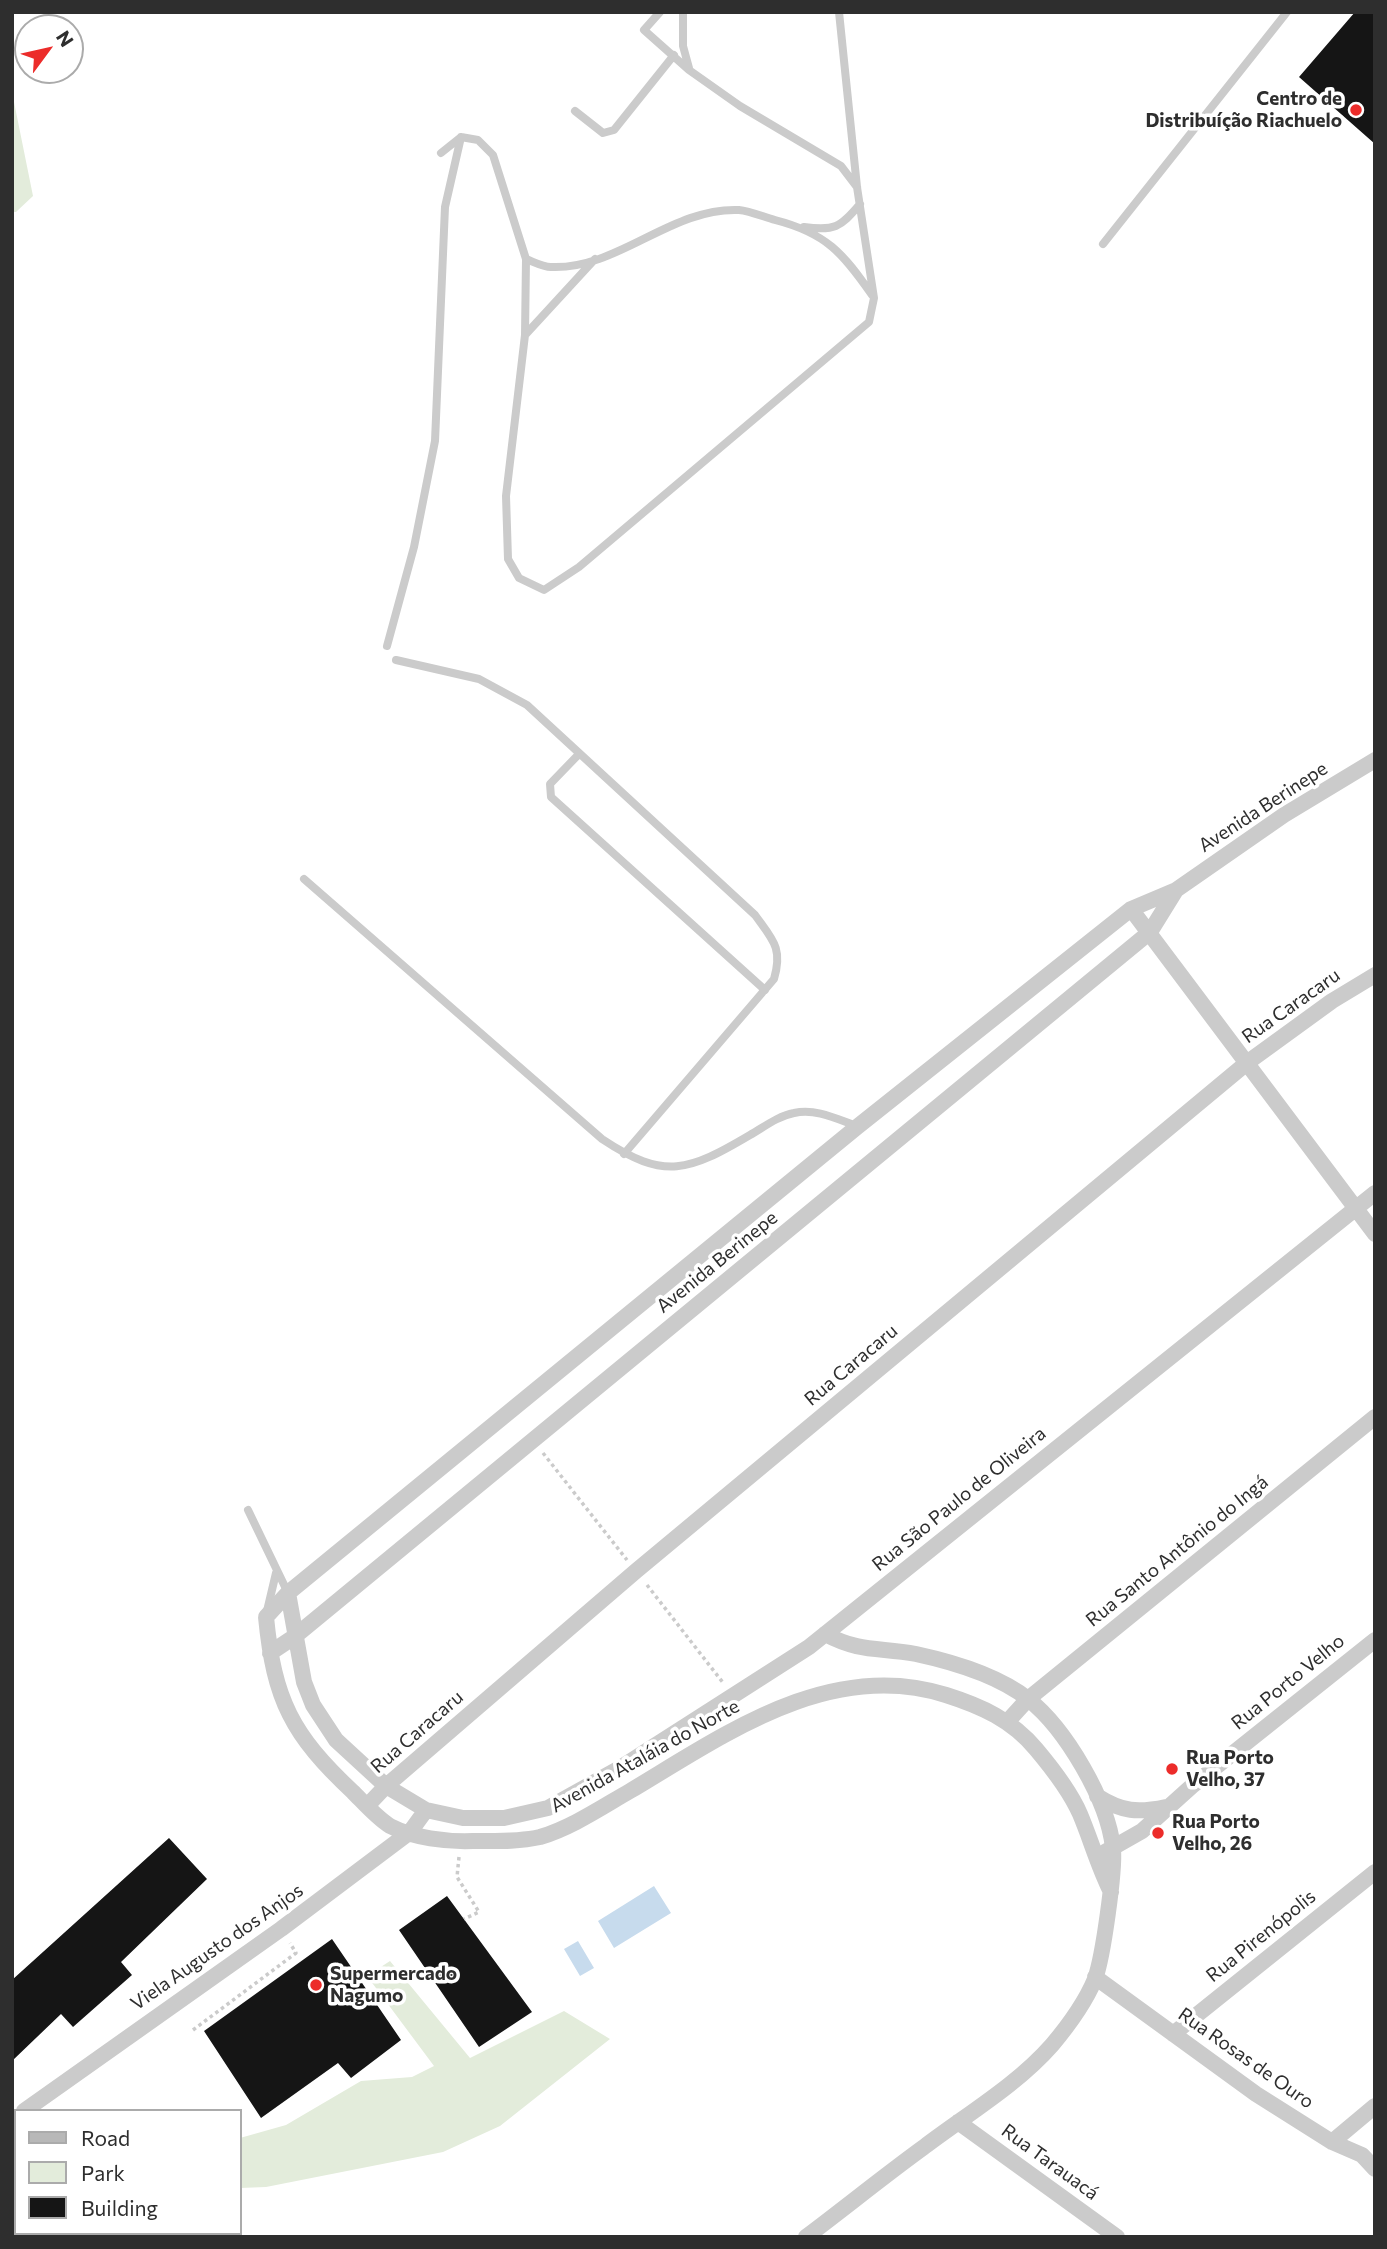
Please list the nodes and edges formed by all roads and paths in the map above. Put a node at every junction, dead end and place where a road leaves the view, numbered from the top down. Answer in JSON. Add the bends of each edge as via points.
{"nodes":[{"id":1,"x":660,"y":12,"type":"edge"},
{"id":2,"x":683,"y":12,"type":"edge"},
{"id":3,"x":839,"y":12,"type":"edge"},
{"id":4,"x":1287,"y":12,"type":"edge"},
{"id":5,"x":674,"y":55,"type":"junction"},
{"id":6,"x":689,"y":70,"type":"junction"},
{"id":7,"x":575,"y":111,"type":"dead end"},
{"id":8,"x":461,"y":137,"type":"junction"},
{"id":9,"x":441,"y":153,"type":"dead end"},
{"id":10,"x":857,"y":187,"type":"junction"},
{"id":11,"x":860,"y":204,"type":"junction"},
{"id":12,"x":798,"y":226,"type":"junction"},
{"id":13,"x":1103,"y":244,"type":"dead end"},
{"id":14,"x":526,"y":259,"type":"junction"},
{"id":15,"x":595,"y":259,"type":"junction"},
{"id":16,"x":874,"y":298,"type":"junction"},
{"id":17,"x":525,"y":335,"type":"junction"},
{"id":18,"x":387,"y":646,"type":"dead end"},
{"id":19,"x":396,"y":660,"type":"dead end"},
{"id":20,"x":579,"y":754,"type":"junction"},
{"id":21,"x":1375,"y":760,"type":"edge"},
{"id":22,"x":304,"y":879,"type":"dead end"},
{"id":23,"x":1176,"y":890,"type":"junction"},
{"id":24,"x":1131,"y":909,"type":"junction"},
{"id":25,"x":1150,"y":932,"type":"junction"},
{"id":26,"x":1375,"y":975,"type":"edge"},
{"id":27,"x":765,"y":990,"type":"junction"},
{"id":28,"x":1248,"y":1062,"type":"junction"},
{"id":29,"x":857,"y":1126,"type":"junction"},
{"id":30,"x":624,"y":1154,"type":"junction"},
{"id":31,"x":1375,"y":1193,"type":"edge"},
{"id":32,"x":1355,"y":1207,"type":"junction"},
{"id":33,"x":1375,"y":1234,"type":"edge"},
{"id":34,"x":1375,"y":1417,"type":"edge"},
{"id":35,"x":248,"y":1510,"type":"dead end"},
{"id":36,"x":276,"y":1573,"type":"junction"},
{"id":37,"x":288,"y":1593,"type":"junction"},
{"id":38,"x":266,"y":1617,"type":"junction"},
{"id":39,"x":825,"y":1634,"type":"junction"},
{"id":40,"x":294,"y":1637,"type":"junction"},
{"id":41,"x":1375,"y":1640,"type":"edge"},
{"id":42,"x":270,"y":1653,"type":"junction"},
{"id":43,"x":1028,"y":1699,"type":"junction"},
{"id":44,"x":1008,"y":1721,"type":"junction"},
{"id":45,"x":386,"y":1786,"type":"junction"},
{"id":46,"x":1097,"y":1796,"type":"junction"},
{"id":47,"x":367,"y":1806,"type":"junction"},
{"id":48,"x":1169,"y":1807,"type":"junction"},
{"id":49,"x":548,"y":1808,"type":"joint"},
{"id":50,"x":426,"y":1810,"type":"junction"},
{"id":51,"x":410,"y":1832,"type":"junction"},
{"id":52,"x":1113,"y":1849,"type":"junction"},
{"id":53,"x":459,"y":1852,"type":"dead end"},
{"id":54,"x":1094,"y":1857,"type":"junction"},
{"id":55,"x":1375,"y":1872,"type":"edge"},
{"id":56,"x":1111,"y":1892,"type":"junction"},
{"id":57,"x":464,"y":1919,"type":"dead end"},
{"id":58,"x":281,"y":1929,"type":"junction"},
{"id":59,"x":1095,"y":1978,"type":"junction"},
{"id":60,"x":193,"y":2030,"type":"dead end"},
{"id":61,"x":1173,"y":2034,"type":"junction"},
{"id":62,"x":1375,"y":2106,"type":"edge"},
{"id":63,"x":27,"y":2109,"type":"edge"},
{"id":64,"x":958,"y":2122,"type":"junction"},
{"id":65,"x":1332,"y":2142,"type":"junction"},
{"id":66,"x":1369,"y":2155,"type":"edge"},
{"id":67,"x":1375,"y":2169,"type":"edge"},
{"id":68,"x":811,"y":2236,"type":"edge"},
{"id":69,"x":1117,"y":2237,"type":"edge"}],
"edges":[{"from":1,"to":5,"type":"lane","via":[[644,30]]},
{"from":2,"to":6,"type":"lane","via":[[682,46]]},
{"from":3,"to":10,"type":"lane"},
{"from":4,"to":13,"type":"lane"},
{"from":5,"to":6,"type":"lane"},
{"from":5,"to":7,"type":"lane","via":[[614,130],[603,133]]},
{"from":6,"to":10,"type":"lane","via":[[841,166]]},
{"from":8,"to":9,"type":"lane"},
{"from":8,"to":14,"type":"lane","via":[[478,140],[493,155]]},
{"from":8,"to":18,"type":"lane","via":[[445,207],[435,441],[414,547]]},
{"from":10,"to":11,"type":"lane"},
{"from":11,"to":12,"type":"lane","via":[[844,223],[827,230]]},
{"from":11,"to":16,"type":"lane"},
{"from":12,"to":15,"type":"lane","via":[[739,210],[724,212],[682,220]]},
{"from":12,"to":16,"type":"lane","via":[[831,243]]},
{"from":14,"to":15,"type":"lane","via":[[548,267]]},
{"from":14,"to":17,"type":"lane"},
{"from":15,"to":17,"type":"lane"},
{"from":16,"to":17,"type":"lane","via":[[869,322],[579,567],[544,590],[519,578],[508,559],[506,496]]},
{"from":19,"to":20,"type":"lane","via":[[479,679],[527,705]]},
{"from":20,"to":27,"type":"lane","via":[[754,915],[776,945],[779,962]]},
{"from":20,"to":27,"type":"lane","via":[[550,784],[551,797]]},
{"from":21,"to":23,"type":"street","name":"Avenida Berinepe","via":[[1284,815]]},
{"from":22,"to":30,"type":"lane"},
{"from":23,"to":24,"type":"street","name":"Avenida Berinepe"},
{"from":23,"to":25,"type":"street","name":"Avenida Berinepe"},
{"from":24,"to":25,"type":"street"},
{"from":24,"to":29,"type":"street","name":"Avenida Berinepe"},
{"from":25,"to":28,"type":"street"},
{"from":25,"to":40,"type":"street","name":"Avenida Berinepe"},
{"from":26,"to":28,"type":"street","name":"Rua Caracaru"},
{"from":27,"to":30,"type":"lane"},
{"from":28,"to":32,"type":"street"},
{"from":28,"to":45,"type":"street","name":"Rua Caracaru","via":[[636,1571]]},
{"from":29,"to":30,"type":"lane","via":[[827,1115],[794,1113],[696,1164],[677,1168]]},
{"from":29,"to":37,"type":"street","name":"Avenida Berinepe"},
{"from":31,"to":32,"type":"street","name":"Rua São Paulo de Oliveira"},
{"from":32,"to":33,"type":"street"},
{"from":32,"to":39,"type":"street","name":"Rua São Paulo de Oliveira"},
{"from":34,"to":43,"type":"street","name":"Rua Santo Antônio do Ingá"},
{"from":35,"to":36,"type":"lane","name":"Avenida Ataláia do Norte"},
{"from":36,"to":37,"type":"lane","name":"Avenida Ataláia do Norte"},
{"from":36,"to":38,"type":"lane","name":"Avenida Ataláia do Norte"},
{"from":37,"to":38,"type":"street","name":"Avenida Berinepe"},
{"from":37,"to":40,"type":"street","name":"Avenida Ataláia do Norte"},
{"from":38,"to":42,"type":"street","name":"Avenida Ataláia do Norte"},
{"from":39,"to":43,"type":"street","via":[[850,1647],[916,1654],[964,1668]]},
{"from":39,"to":49,"type":"street","name":"Rua São Paulo de Oliveira","via":[[733,1698]]},
{"from":40,"to":42,"type":"street","name":"Avenida Berinepe"},
{"from":40,"to":45,"type":"street","name":"Avenida Ataláia do Norte","via":[[313,1705],[336,1740]]},
{"from":41,"to":48,"type":"street","name":"Rua Porto Velho"},
{"from":42,"to":47,"type":"street","name":"Avenida Ataláia do Norte","via":[[282,1703],[305,1742]]},
{"from":43,"to":44,"type":"street","name":"Rua Santo Antônio do Ingá"},
{"from":43,"to":46,"type":"street","via":[[1067,1744]]},
{"from":44,"to":51,"type":"street","name":"Avenida Ataláia do Norte","via":[[933,1691],[894,1684],[853,1686],[758,1716],[604,1806],[539,1837],[461,1842]]},
{"from":44,"to":54,"type":"street","name":"Avenida Ataláia do Norte","via":[[1068,1793],[1080,1813]]},
{"from":45,"to":47,"type":"street","name":"Rua Caracaru"},
{"from":45,"to":50,"type":"street","name":"Avenida Ataláia do Norte"},
{"from":46,"to":48,"type":"street","via":[[1126,1811]]},
{"from":46,"to":52,"type":"street"},
{"from":47,"to":51,"type":"street","name":"Avenida Ataláia do Norte","via":[[391,1826]]},
{"from":48,"to":52,"type":"street","name":"Rua Porto Velho"},
{"from":49,"to":50,"type":"street","name":"Avenida Ataláia do Norte","via":[[504,1818],[463,1818]]},
{"from":50,"to":51,"type":"street","name":"Viela Augusto dos Anjos"},
{"from":51,"to":58,"type":"street","name":"Viela Augusto dos Anjos"},
{"from":52,"to":54,"type":"street","name":"Rua Porto Velho"},
{"from":52,"to":56,"type":"street"},
{"from":53,"to":57,"type":"path","via":[[457,1877],[479,1912]]},
{"from":54,"to":56,"type":"street","name":"Avenida Ataláia do Norte"},
{"from":55,"to":61,"type":"street","name":"Rua Pirenópolis"},
{"from":56,"to":59,"type":"street"},
{"from":58,"to":60,"type":"path","via":[[296,1954]]},
{"from":58,"to":63,"type":"street","name":"Viela Augusto dos Anjos"},
{"from":59,"to":61,"type":"street","name":"Rua Rosas de Ouro"},
{"from":59,"to":64,"type":"street","via":[[1051,2047]]},
{"from":61,"to":65,"type":"street","name":"Rua Rosas de Ouro"},
{"from":62,"to":65,"type":"street"},
{"from":64,"to":68,"type":"street"},
{"from":64,"to":69,"type":"street","name":"Rua Tarauacá"},
{"from":65,"to":66,"type":"street","name":"Rua Rosas de Ouro"},
{"from":66,"to":67,"type":"street","name":"Rua Rosas de Ouro"}]}
